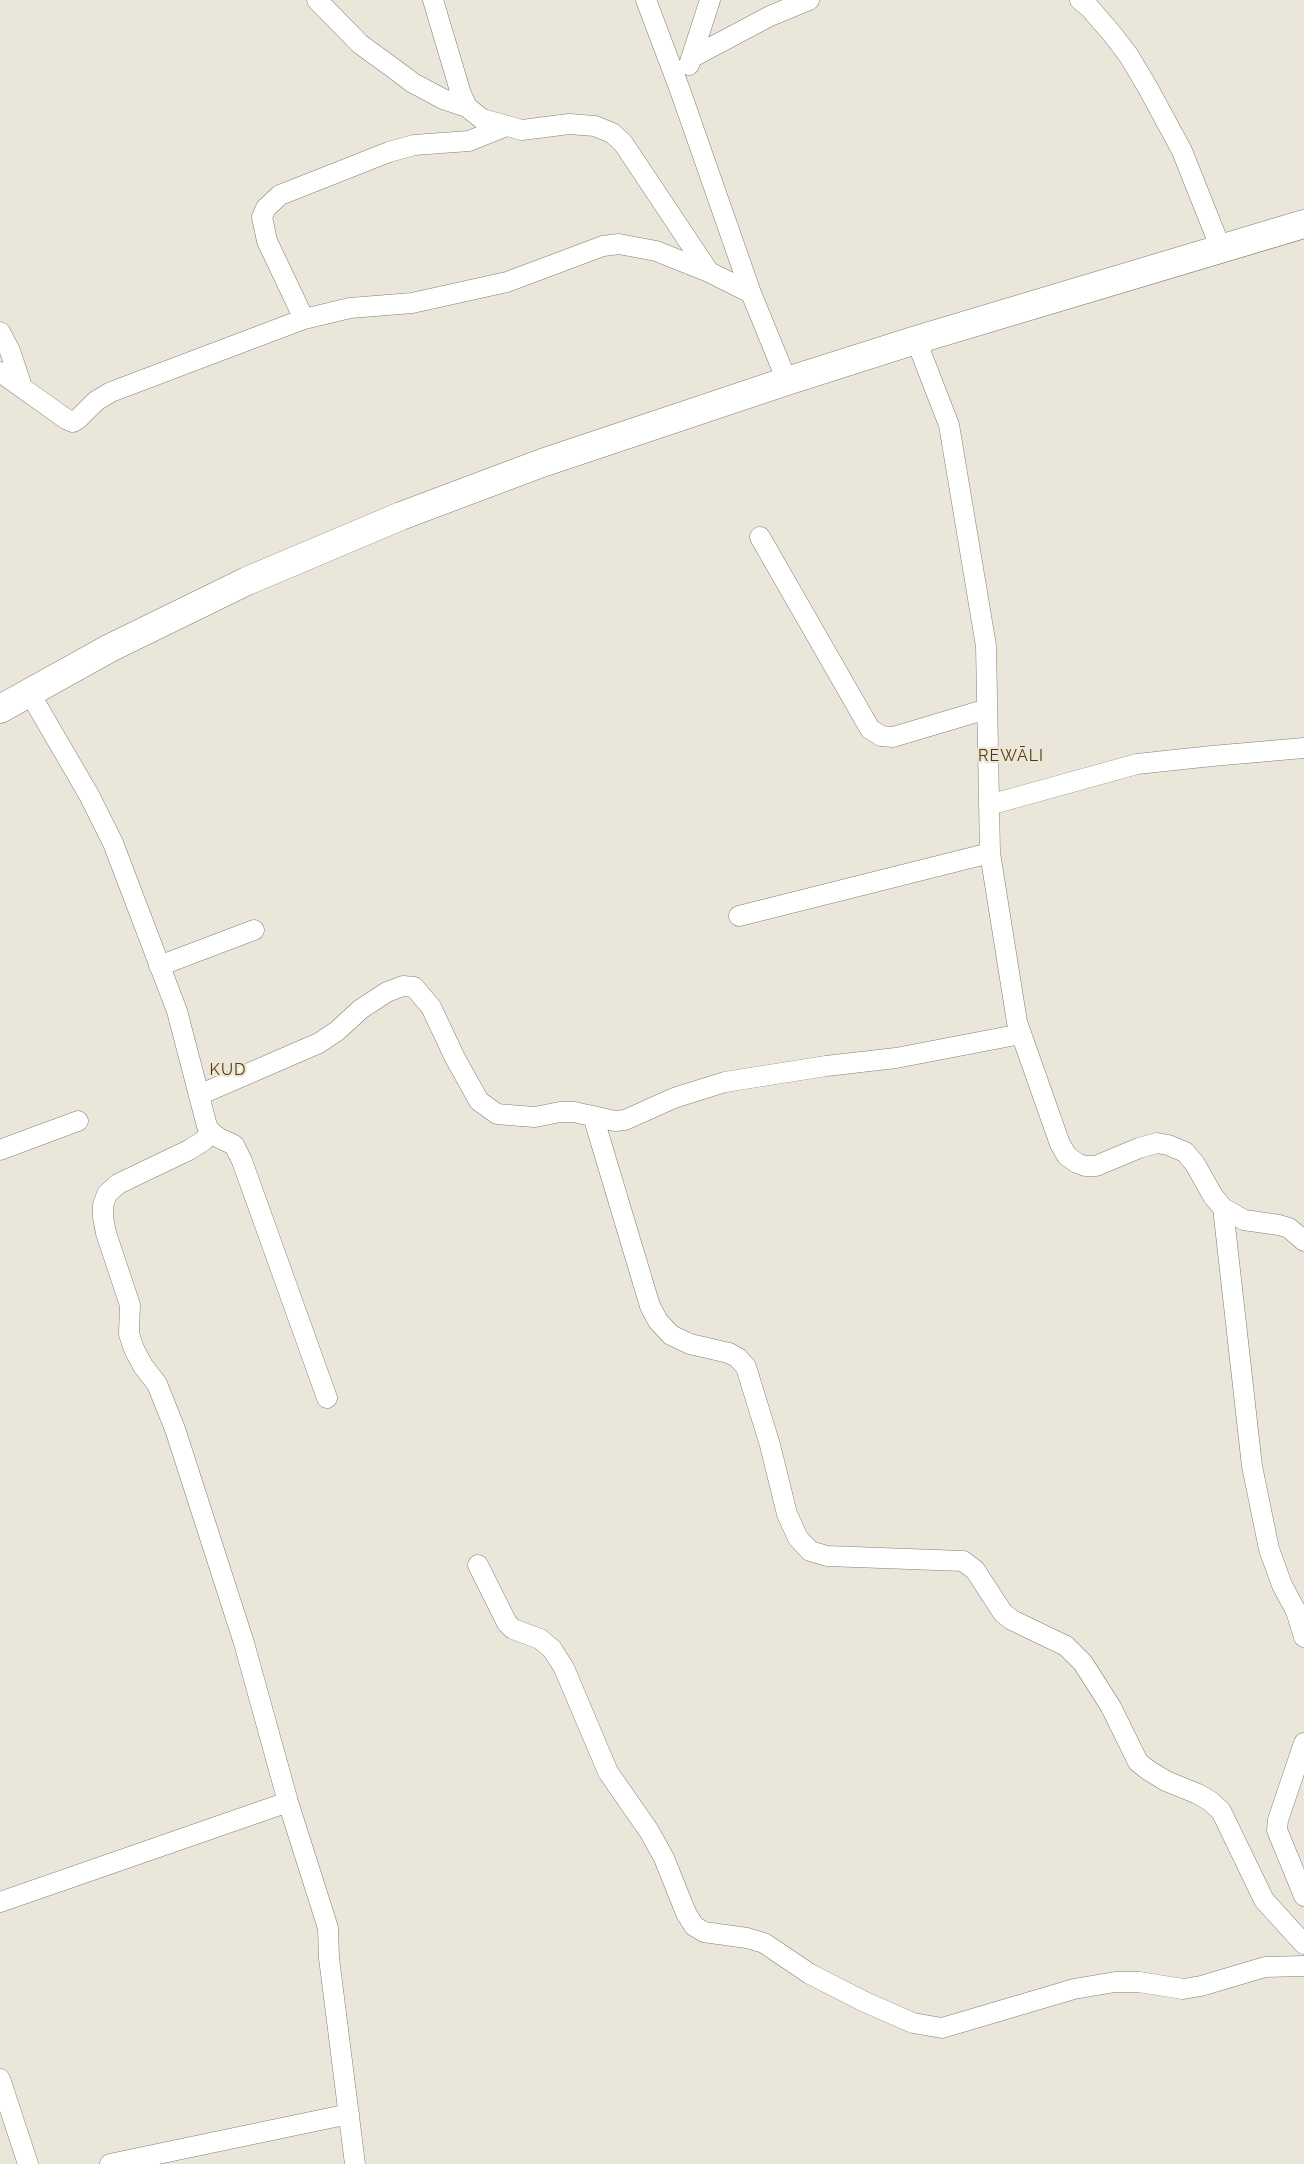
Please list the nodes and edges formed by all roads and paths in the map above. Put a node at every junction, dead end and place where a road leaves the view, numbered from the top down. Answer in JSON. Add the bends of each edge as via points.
{"nodes":[{"id":1,"x":317,"y":0,"type":"edge"},
{"id":2,"x":433,"y":0,"type":"edge"},
{"id":3,"x":646,"y":0,"type":"edge"},
{"id":4,"x":710,"y":0,"type":"edge"},
{"id":5,"x":809,"y":0,"type":"edge"},
{"id":6,"x":1080,"y":0,"type":"edge"},
{"id":7,"x":691,"y":58,"type":"junction"},
{"id":8,"x":680,"y":90,"type":"junction"},
{"id":9,"x":467,"y":107,"type":"junction"},
{"id":10,"x":504,"y":127,"type":"junction"},
{"id":11,"x":1304,"y":224,"type":"edge"},
{"id":12,"x":1220,"y":249,"type":"junction"},
{"id":13,"x":708,"y":272,"type":"junction"},
{"id":14,"x":751,"y":293,"type":"junction"},
{"id":15,"x":304,"y":319,"type":"junction"},
{"id":16,"x":0,"y":332,"type":"edge"},
{"id":17,"x":916,"y":340,"type":"junction"},
{"id":18,"x":0,"y":372,"type":"edge"},
{"id":19,"x":787,"y":381,"type":"junction"},
{"id":20,"x":22,"y":387,"type":"junction"},
{"id":21,"x":760,"y":537,"type":"dead end"},
{"id":22,"x":29,"y":692,"type":"junction"},
{"id":23,"x":0,"y":709,"type":"edge"},
{"id":24,"x":987,"y":709,"type":"junction"},
{"id":25,"x":1304,"y":748,"type":"edge"},
{"id":26,"x":989,"y":805,"type":"junction"},
{"id":27,"x":990,"y":853,"type":"junction"},
{"id":28,"x":739,"y":916,"type":"dead end"},
{"id":29,"x":254,"y":930,"type":"dead end"},
{"id":30,"x":160,"y":966,"type":"junction"},
{"id":31,"x":1022,"y":1034,"type":"junction"},
{"id":32,"x":199,"y":1094,"type":"junction"},
{"id":33,"x":593,"y":1116,"type":"junction"},
{"id":34,"x":78,"y":1121,"type":"dead end"},
{"id":35,"x":211,"y":1132,"type":"junction"},
{"id":36,"x":0,"y":1150,"type":"edge"},
{"id":37,"x":1222,"y":1208,"type":"junction"},
{"id":38,"x":1304,"y":1241,"type":"edge"},
{"id":39,"x":328,"y":1398,"type":"dead end"},
{"id":40,"x":478,"y":1565,"type":"dead end"},
{"id":41,"x":1304,"y":1637,"type":"edge"},
{"id":42,"x":1304,"y":1743,"type":"edge"},
{"id":43,"x":288,"y":1802,"type":"junction"},
{"id":44,"x":1304,"y":1896,"type":"edge"},
{"id":45,"x":0,"y":1902,"type":"edge"},
{"id":46,"x":1304,"y":1944,"type":"edge"},
{"id":47,"x":1304,"y":1966,"type":"edge"},
{"id":48,"x":0,"y":2079,"type":"edge"},
{"id":49,"x":348,"y":2114,"type":"junction"},
{"id":50,"x":28,"y":2164,"type":"edge"},
{"id":51,"x":110,"y":2164,"type":"edge"},
{"id":52,"x":355,"y":2164,"type":"edge"}],
"edges":[{"from":1,"to":9,"type":"street","via":[[360,44],[393,68],[443,99]]},
{"from":2,"to":9,"type":"street"},
{"from":3,"to":8,"type":"street"},
{"from":4,"to":7,"type":"street"},
{"from":5,"to":7,"type":"street","via":[[770,16]]},
{"from":6,"to":12,"type":"street","via":[[1113,35],[1148,88],[1182,151]]},
{"from":7,"to":8,"type":"street"},
{"from":8,"to":14,"type":"street"},
{"from":9,"to":10,"type":"street","via":[[482,119]]},
{"from":10,"to":13,"type":"street","via":[[522,130],[569,124],[595,126],[612,133],[623,143]]},
{"from":10,"to":15,"type":"street","via":[[469,141],[414,145],[389,152],[280,195],[266,208],[262,218],[267,241]]},
{"from":11,"to":12,"type":"highway"},
{"from":12,"to":17,"type":"highway"},
{"from":13,"to":14,"type":"street"},
{"from":13,"to":15,"type":"street","via":[[656,252],[619,244],[603,246],[497,284],[412,304],[350,308]]},
{"from":14,"to":19,"type":"street"},
{"from":15,"to":20,"type":"street","via":[[111,392],[73,422]]},
{"from":16,"to":20,"type":"street"},
{"from":17,"to":19,"type":"highway"},
{"from":17,"to":24,"type":"street","via":[[949,425],[986,646]]},
{"from":18,"to":20,"type":"street"},
{"from":19,"to":22,"type":"highway","via":[[542,463],[402,516],[247,580]]},
{"from":21,"to":24,"type":"street","via":[[870,729],[881,736],[893,736]]},
{"from":22,"to":23,"type":"highway"},
{"from":22,"to":30,"type":"street","via":[[113,843]]},
{"from":24,"to":26,"type":"street"},
{"from":25,"to":26,"type":"street","via":[[1137,764]]},
{"from":26,"to":27,"type":"street"},
{"from":27,"to":28,"type":"street"},
{"from":27,"to":31,"type":"street","via":[[1017,1022]]},
{"from":29,"to":30,"type":"street"},
{"from":30,"to":32,"type":"street","via":[[177,1011]]},
{"from":31,"to":33,"type":"street","via":[[896,1058],[725,1082],[674,1098],[625,1120]]},
{"from":31,"to":37,"type":"street","via":[[1067,1156],[1085,1166],[1096,1166],[1139,1148],[1157,1143],[1168,1145],[1185,1152]]},
{"from":32,"to":33,"type":"street","via":[[319,1043],[361,1009],[403,986],[414,987],[430,1007],[454,1058],[479,1101],[488,1109],[497,1114],[535,1117],[560,1112]]},
{"from":32,"to":35,"type":"street"},
{"from":33,"to":46,"type":"street","via":[[650,1306],[671,1335],[690,1344],[729,1353],[746,1367],[787,1514],[798,1538],[810,1551],[826,1556],[963,1560],[1007,1616],[1066,1646],[1083,1663],[1111,1707],[1138,1762],[1166,1781],[1204,1798],[1221,1812],[1264,1900]]},
{"from":34,"to":36,"type":"street"},
{"from":35,"to":39,"type":"street","via":[[234,1145],[242,1161]]},
{"from":35,"to":43,"type":"street","via":[[189,1150],[118,1184],[107,1194],[103,1217],[130,1305],[129,1334],[143,1366],[157,1384],[175,1429],[244,1643]]},
{"from":37,"to":38,"type":"street","via":[[1244,1220],[1289,1228]]},
{"from":37,"to":41,"type":"street","via":[[1252,1466],[1269,1549]]},
{"from":40,"to":47,"type":"street","via":[[507,1623],[514,1630],[540,1639],[552,1649],[564,1668],[608,1772],[664,1858],[686,1913],[694,1926],[704,1932],[764,1943],[810,1974],[865,2002],[913,2023],[942,2028],[1074,1989],[1115,1982],[1139,1982],[1183,1989],[1266,1967]]},
{"from":42,"to":44,"type":"street","via":[[1277,1830]]},
{"from":43,"to":45,"type":"street"},
{"from":43,"to":49,"type":"street","via":[[328,1928]]},
{"from":48,"to":50,"type":"street"},
{"from":49,"to":51,"type":"street"},
{"from":49,"to":52,"type":"street"}]}
